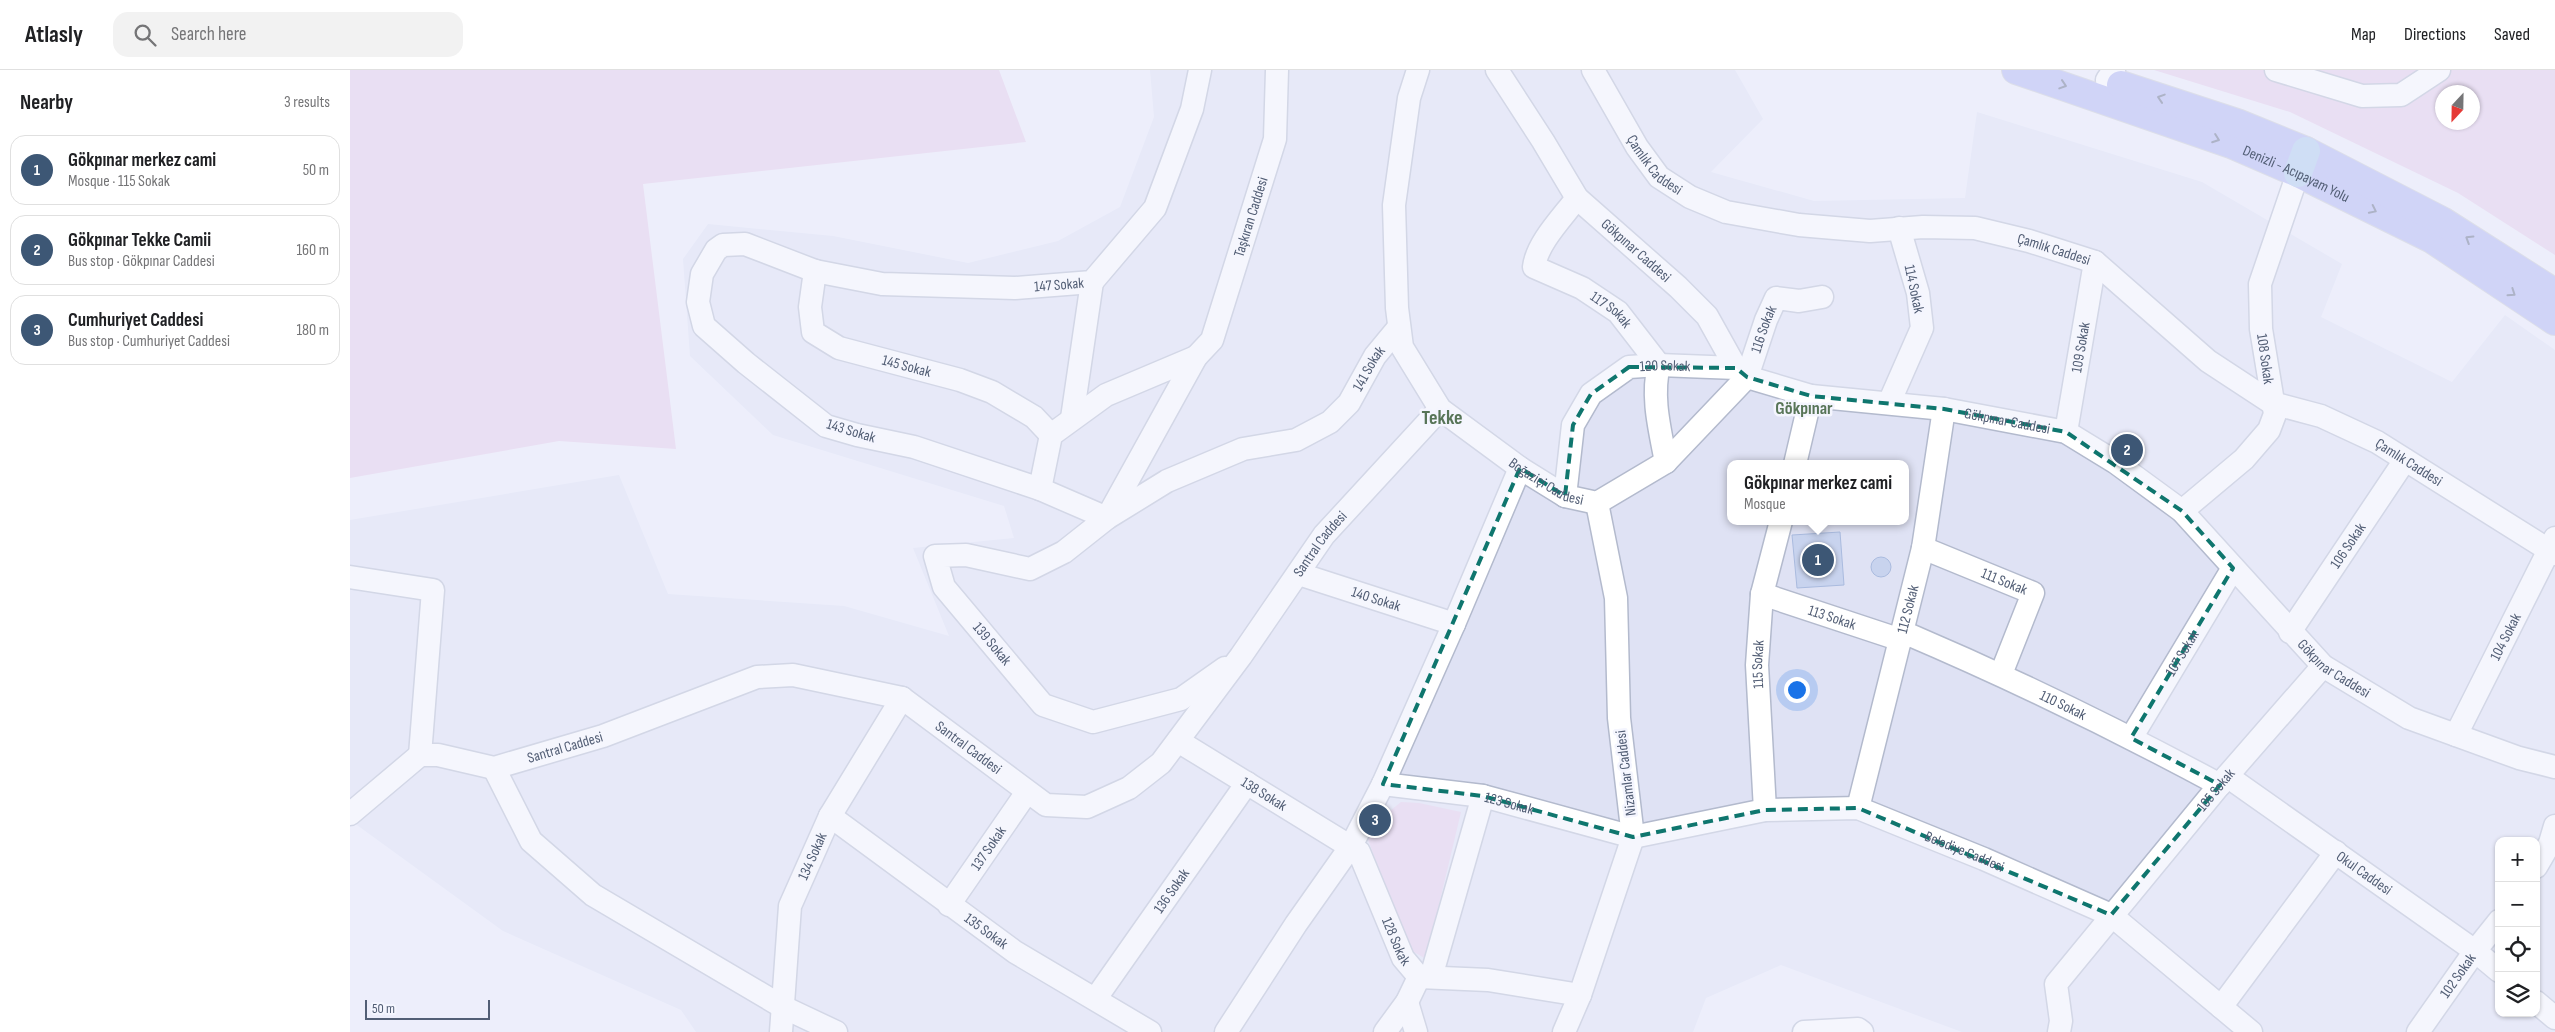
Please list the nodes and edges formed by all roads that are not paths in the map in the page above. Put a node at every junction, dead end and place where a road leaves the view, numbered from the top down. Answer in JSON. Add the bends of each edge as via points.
{"nodes":[{"id":1,"x":1200,"y":70,"type":"edge"},
{"id":2,"x":1277,"y":70,"type":"edge"},
{"id":3,"x":1418,"y":70,"type":"edge"},
{"id":4,"x":1497,"y":70,"type":"edge"},
{"id":5,"x":1593,"y":70,"type":"edge"},
{"id":6,"x":2016,"y":70,"type":"edge"},
{"id":7,"x":2076,"y":70,"type":"edge"},
{"id":8,"x":2276,"y":70,"type":"edge"},
{"id":9,"x":2439,"y":70,"type":"edge"},
{"id":10,"x":2110,"y":75,"type":"edge"},
{"id":11,"x":2302,"y":162,"type":"junction"},
{"id":12,"x":1577,"y":198,"type":"junction"},
{"id":13,"x":1899,"y":228,"type":"junction"},
{"id":14,"x":723,"y":245,"type":"joint"},
{"id":15,"x":2095,"y":262,"type":"junction"},
{"id":16,"x":815,"y":271,"type":"junction"},
{"id":17,"x":1092,"y":282,"type":"junction"},
{"id":18,"x":2555,"y":293,"type":"edge"},
{"id":19,"x":1822,"y":297,"type":"dead end"},
{"id":20,"x":2555,"y":321,"type":"edge"},
{"id":21,"x":1399,"y":327,"type":"junction"},
{"id":22,"x":1196,"y":357,"type":"junction"},
{"id":23,"x":1659,"y":365,"type":"junction"},
{"id":24,"x":1741,"y":372,"type":"junction"},
{"id":25,"x":1811,"y":396,"type":"junction"},
{"id":26,"x":1889,"y":403,"type":"junction"},
{"id":27,"x":2272,"y":403,"type":"junction"},
{"id":28,"x":1440,"y":409,"type":"junction"},
{"id":29,"x":1944,"y":409,"type":"junction"},
{"id":30,"x":1072,"y":418,"type":"junction"},
{"id":31,"x":2066,"y":432,"type":"junction"},
{"id":32,"x":1052,"y":435,"type":"junction"},
{"id":33,"x":1796,"y":460,"type":"edge"},
{"id":34,"x":2405,"y":460,"type":"junction"},
{"id":35,"x":1666,"y":462,"type":"junction"},
{"id":36,"x":1520,"y":468,"type":"junction"},
{"id":37,"x":1040,"y":488,"type":"junction"},
{"id":38,"x":1566,"y":496,"type":"junction"},
{"id":39,"x":1597,"y":503,"type":"junction"},
{"id":40,"x":2182,"y":511,"type":"junction"},
{"id":41,"x":1107,"y":518,"type":"junction"},
{"id":42,"x":1781,"y":525,"type":"edge"},
{"id":43,"x":2553,"y":547,"type":"edge"},
{"id":44,"x":1923,"y":548,"type":"junction"},
{"id":45,"x":2234,"y":568,"type":"junction"},
{"id":46,"x":1299,"y":574,"type":"junction"},
{"id":47,"x":350,"y":577,"type":"edge"},
{"id":48,"x":1762,"y":594,"type":"junction"},
{"id":49,"x":1454,"y":624,"type":"junction"},
{"id":50,"x":2290,"y":632,"type":"junction"},
{"id":51,"x":1902,"y":636,"type":"junction"},
{"id":52,"x":1241,"y":656,"type":"junction"},
{"id":53,"x":2323,"y":666,"type":"junction"},
{"id":54,"x":2001,"y":674,"type":"junction"},
{"id":55,"x":902,"y":698,"type":"junction"},
{"id":56,"x":2456,"y":735,"type":"junction"},
{"id":57,"x":2131,"y":738,"type":"junction"},
{"id":58,"x":1178,"y":741,"type":"junction"},
{"id":59,"x":420,"y":755,"type":"junction"},
{"id":60,"x":2555,"y":767,"type":"edge"},
{"id":61,"x":494,"y":768,"type":"junction"},
{"id":62,"x":2224,"y":781,"type":"junction"},
{"id":63,"x":1247,"y":784,"type":"junction"},
{"id":64,"x":1382,"y":784,"type":"junction"},
{"id":65,"x":1027,"y":792,"type":"junction"},
{"id":66,"x":1483,"y":796,"type":"junction"},
{"id":67,"x":1858,"y":808,"type":"junction"},
{"id":68,"x":1765,"y":810,"type":"junction"},
{"id":69,"x":350,"y":814,"type":"edge"},
{"id":70,"x":830,"y":816,"type":"junction"},
{"id":71,"x":2555,"y":826,"type":"edge"},
{"id":72,"x":1634,"y":837,"type":"junction"},
{"id":73,"x":1351,"y":846,"type":"junction"},
{"id":74,"x":2336,"y":852,"type":"junction"},
{"id":75,"x":2540,"y":860,"type":"edge"},
{"id":76,"x":949,"y":905,"type":"junction"},
{"id":77,"x":2111,"y":916,"type":"junction"},
{"id":78,"x":2495,"y":926,"type":"edge"},
{"id":79,"x":2475,"y":951,"type":"junction"},
{"id":80,"x":2495,"y":968,"type":"edge"},
{"id":81,"x":1425,"y":977,"type":"junction"},
{"id":82,"x":1580,"y":995,"type":"junction"},
{"id":83,"x":1096,"y":998,"type":"junction"},
{"id":84,"x":1407,"y":1002,"type":"junction"},
{"id":85,"x":2540,"y":1005,"type":"edge"},
{"id":86,"x":783,"y":1007,"type":"junction"},
{"id":87,"x":2221,"y":1007,"type":"junction"},
{"id":88,"x":2555,"y":1018,"type":"edge"},
{"id":89,"x":781,"y":1032,"type":"edge"},
{"id":90,"x":836,"y":1032,"type":"edge"},
{"id":91,"x":1150,"y":1032,"type":"edge"},
{"id":92,"x":1226,"y":1032,"type":"edge"},
{"id":93,"x":1385,"y":1032,"type":"edge"},
{"id":94,"x":1416,"y":1032,"type":"edge"},
{"id":95,"x":1564,"y":1032,"type":"edge"},
{"id":96,"x":1804,"y":1032,"type":"edge"},
{"id":97,"x":1862,"y":1032,"type":"edge"},
{"id":98,"x":2059,"y":1032,"type":"edge"},
{"id":99,"x":2251,"y":1032,"type":"edge"},
{"id":100,"x":2418,"y":1032,"type":"edge"}],
"edges":[{"from":1,"to":17,"type":"street","name":"147 Sokak","via":[[1192,109],[1156,208]]},
{"from":2,"to":22,"type":"street","name":"Taşkıran Caddesi","via":[[1275,139],[1212,340]]},
{"from":3,"to":21,"type":"street","via":[[1408,98],[1394,204]]},
{"from":4,"to":12,"type":"street","name":"Gökpınar Caddesi"},
{"from":5,"to":13,"type":"street","name":"Çamlık Caddesi","via":[[1642,155],[1659,177],[1690,197],[1726,212],[1799,225],[1870,231]]},
{"from":6,"to":11,"type":"main road","name":"Denizli - Acıpayam Yolu","one_way":true,"via":[[2223,141]]},
{"from":7,"to":10,"type":"main road","name":"Denizli - Acıpayam Yolu"},
{"from":8,"to":9,"type":"street","via":[[2362,96],[2401,94]]},
{"from":11,"to":10,"type":"main road","name":"Denizli - Acıpayam Yolu","one_way":true,"via":[[2237,123]]},
{"from":18,"to":11,"type":"main road","name":"Denizli - Acıpayam Yolu","one_way":true,"via":[[2442,221]]},
{"from":11,"to":20,"type":"main road","name":"Denizli - Acıpayam Yolu","one_way":true,"via":[[2432,239]]},
{"from":11,"to":27,"type":"street","name":"108 Sokak","via":[[2260,284],[2261,329]]},
{"from":12,"to":23,"type":"street","name":"117 Sokak","via":[[1550,234],[1535,259],[1534,267],[1582,288],[1618,312]]},
{"from":12,"to":24,"type":"street","name":"Gökpınar Caddesi","via":[[1707,316]]},
{"from":13,"to":15,"type":"street","name":"Çamlık Caddesi","via":[[1975,228],[2029,240]]},
{"from":13,"to":26,"type":"street","name":"114 Sokak","via":[[1918,293],[1922,328]]},
{"from":14,"to":16,"type":"street","name":"147 Sokak","via":[[746,244]]},
{"from":14,"to":37,"type":"street","name":"143 Sokak","via":[[716,250],[702,274],[698,302],[704,326],[826,426],[914,446]]},
{"from":15,"to":27,"type":"street","name":"Çamlık Caddesi","via":[[2208,361]]},
{"from":15,"to":31,"type":"street","name":"109 Sokak"},
{"from":16,"to":17,"type":"street","name":"147 Sokak","via":[[882,284],[1014,288]]},
{"from":16,"to":32,"type":"street","name":"145 Sokak","via":[[810,307],[813,332],[839,348],[960,380],[992,392],[1034,418]]},
{"from":17,"to":30,"type":"street"},
{"from":19,"to":24,"type":"street","name":"116 Sokak","via":[[1798,301],[1776,298]]},
{"from":21,"to":28,"type":"street","name":"Boğaziçi Caddesi","via":[[1402,347]]},
{"from":21,"to":41,"type":"street","name":"141 Sokak","via":[[1374,356],[1349,403],[1330,422],[1296,440],[1243,449],[1167,480]]},
{"from":22,"to":30,"type":"street","via":[[1106,395]]},
{"from":22,"to":41,"type":"street"},
{"from":23,"to":24,"type":"street","name":"120 Sokak"},
{"from":23,"to":35,"type":"street","via":[[1654,382]]},
{"from":23,"to":38,"type":"street","name":"120 Sokak","via":[[1629,367],[1591,394],[1573,425]]},
{"from":24,"to":25,"type":"street","name":"Gökpınar Caddesi"},
{"from":24,"to":35,"type":"street","name":"Boğaziçi Caddesi"},
{"from":25,"to":26,"type":"street","name":"Gökpınar Caddesi"},
{"from":25,"to":33,"type":"street"},
{"from":26,"to":29,"type":"street","name":"Gökpınar Caddesi"},
{"from":27,"to":34,"type":"street","name":"Çamlık Caddesi","via":[[2321,416],[2377,442]]},
{"from":27,"to":40,"type":"street","name":"108 Sokak","via":[[2274,414],[2269,430],[2244,459]]},
{"from":28,"to":36,"type":"street","name":"Boğaziçi Caddesi"},
{"from":28,"to":46,"type":"street","name":"Santral Caddesi","via":[[1324,536]]},
{"from":29,"to":31,"type":"street","name":"Gökpınar Caddesi"},
{"from":29,"to":44,"type":"street","name":"112 Sokak"},
{"from":30,"to":32,"type":"street"},
{"from":31,"to":40,"type":"street","name":"Gökpınar Caddesi","via":[[2115,462]]},
{"from":32,"to":37,"type":"street"},
{"from":34,"to":43,"type":"street","name":"Çamlık Caddesi"},
{"from":34,"to":50,"type":"street","name":"106 Sokak"},
{"from":35,"to":39,"type":"street","name":"Boğaziçi Caddesi"},
{"from":36,"to":38,"type":"street","name":"Boğaziçi Caddesi"},
{"from":36,"to":49,"type":"street"},
{"from":37,"to":41,"type":"street","name":"143 Sokak"},
{"from":38,"to":39,"type":"street","name":"Boğaziçi Caddesi"},
{"from":39,"to":72,"type":"street","name":"Nizamlar Caddesi","via":[[1616,598],[1619,718]]},
{"from":40,"to":45,"type":"street","name":"Gökpınar Caddesi"},
{"from":41,"to":52,"type":"street","name":"139 Sokak","via":[[1064,552],[1030,569],[966,555],[935,556],[944,587],[1043,705],[1092,722],[1181,699]]},
{"from":42,"to":48,"type":"street","name":"115 Sokak"},
{"from":43,"to":56,"type":"street","name":"104 Sokak"},
{"from":44,"to":51,"type":"street","name":"112 Sokak"},
{"from":44,"to":54,"type":"street","name":"111 Sokak","via":[[2033,593]]},
{"from":45,"to":50,"type":"street","name":"Gökpınar Caddesi"},
{"from":45,"to":57,"type":"street","name":"107 Sokak"},
{"from":46,"to":49,"type":"street","name":"140 Sokak"},
{"from":46,"to":52,"type":"street","name":"Santral Caddesi"},
{"from":47,"to":59,"type":"street","via":[[434,590]]},
{"from":48,"to":51,"type":"street","name":"113 Sokak"},
{"from":48,"to":68,"type":"street","name":"115 Sokak","via":[[1757,665]]},
{"from":49,"to":64,"type":"street"},
{"from":50,"to":53,"type":"street","name":"Gökpınar Caddesi"},
{"from":51,"to":54,"type":"street","name":"110 Sokak"},
{"from":51,"to":67,"type":"street","name":"112 Sokak"},
{"from":52,"to":58,"type":"street","name":"Santral Caddesi"},
{"from":53,"to":56,"type":"street","name":"Gökpınar Caddesi","via":[[2409,718]]},
{"from":53,"to":62,"type":"street","name":"105 Sokak"},
{"from":54,"to":57,"type":"street","name":"110 Sokak"},
{"from":55,"to":61,"type":"street","name":"Santral Caddesi","via":[[793,676],[757,677],[603,736]]},
{"from":55,"to":65,"type":"street","name":"Santral Caddesi"},
{"from":55,"to":70,"type":"street","name":"134 Sokak"},
{"from":56,"to":60,"type":"street","name":"Gökpınar Caddesi"},
{"from":57,"to":62,"type":"street","name":"110 Sokak"},
{"from":58,"to":63,"type":"street","name":"138 Sokak"},
{"from":58,"to":65,"type":"street","name":"Santral Caddesi","via":[[1161,763],[1129,788],[1087,807],[1046,805]]},
{"from":59,"to":61,"type":"street","name":"Santral Caddesi","via":[[438,755]]},
{"from":59,"to":69,"type":"street"},
{"from":61,"to":86,"type":"street","via":[[531,841],[593,895]]},
{"from":62,"to":74,"type":"street","name":"Okul Caddesi"},
{"from":62,"to":77,"type":"street","name":"105 Sokak"},
{"from":63,"to":73,"type":"street","name":"138 Sokak"},
{"from":63,"to":83,"type":"street","name":"136 Sokak"},
{"from":64,"to":66,"type":"street","name":"123 Sokak"},
{"from":64,"to":73,"type":"street"},
{"from":65,"to":76,"type":"street","name":"137 Sokak"},
{"from":66,"to":72,"type":"street","name":"123 Sokak"},
{"from":66,"to":81,"type":"street"},
{"from":67,"to":68,"type":"street","name":"Belediye Caddesi"},
{"from":67,"to":77,"type":"street","name":"Belediye Caddesi","via":[[1984,859]]},
{"from":68,"to":72,"type":"street","name":"Belediye Caddesi"},
{"from":70,"to":76,"type":"street","name":"135 Sokak"},
{"from":70,"to":86,"type":"street","name":"134 Sokak","via":[[790,906]]},
{"from":71,"to":75,"type":"street"},
{"from":72,"to":82,"type":"street","name":"Nizamlar Caddesi"},
{"from":73,"to":81,"type":"street","name":"128 Sokak","via":[[1360,852],[1403,958]]},
{"from":73,"to":92,"type":"street"},
{"from":74,"to":79,"type":"street","name":"Okul Caddesi"},
{"from":74,"to":87,"type":"street"},
{"from":76,"to":83,"type":"street","name":"135 Sokak","via":[[1015,952]]},
{"from":77,"to":87,"type":"street","name":"Belediye Caddesi"},
{"from":77,"to":98,"type":"street","name":"105 Sokak","via":[[2056,984]]},
{"from":78,"to":79,"type":"street","name":"102 Sokak"},
{"from":79,"to":80,"type":"street","name":"Okul Caddesi"},
{"from":79,"to":100,"type":"street","name":"102 Sokak"},
{"from":81,"to":82,"type":"street","via":[[1488,980]]},
{"from":81,"to":84,"type":"street","name":"128 Sokak"},
{"from":82,"to":95,"type":"street","name":"Nizamlar Caddesi"},
{"from":83,"to":91,"type":"street","name":"135 Sokak"},
{"from":84,"to":93,"type":"street","name":"128 Sokak"},
{"from":84,"to":94,"type":"street"},
{"from":85,"to":88,"type":"street"},
{"from":86,"to":89,"type":"street","name":"134 Sokak"},
{"from":86,"to":90,"type":"street"},
{"from":87,"to":99,"type":"street","name":"Belediye Caddesi"},
{"from":96,"to":97,"type":"street","via":[[1858,1029]]}]}
